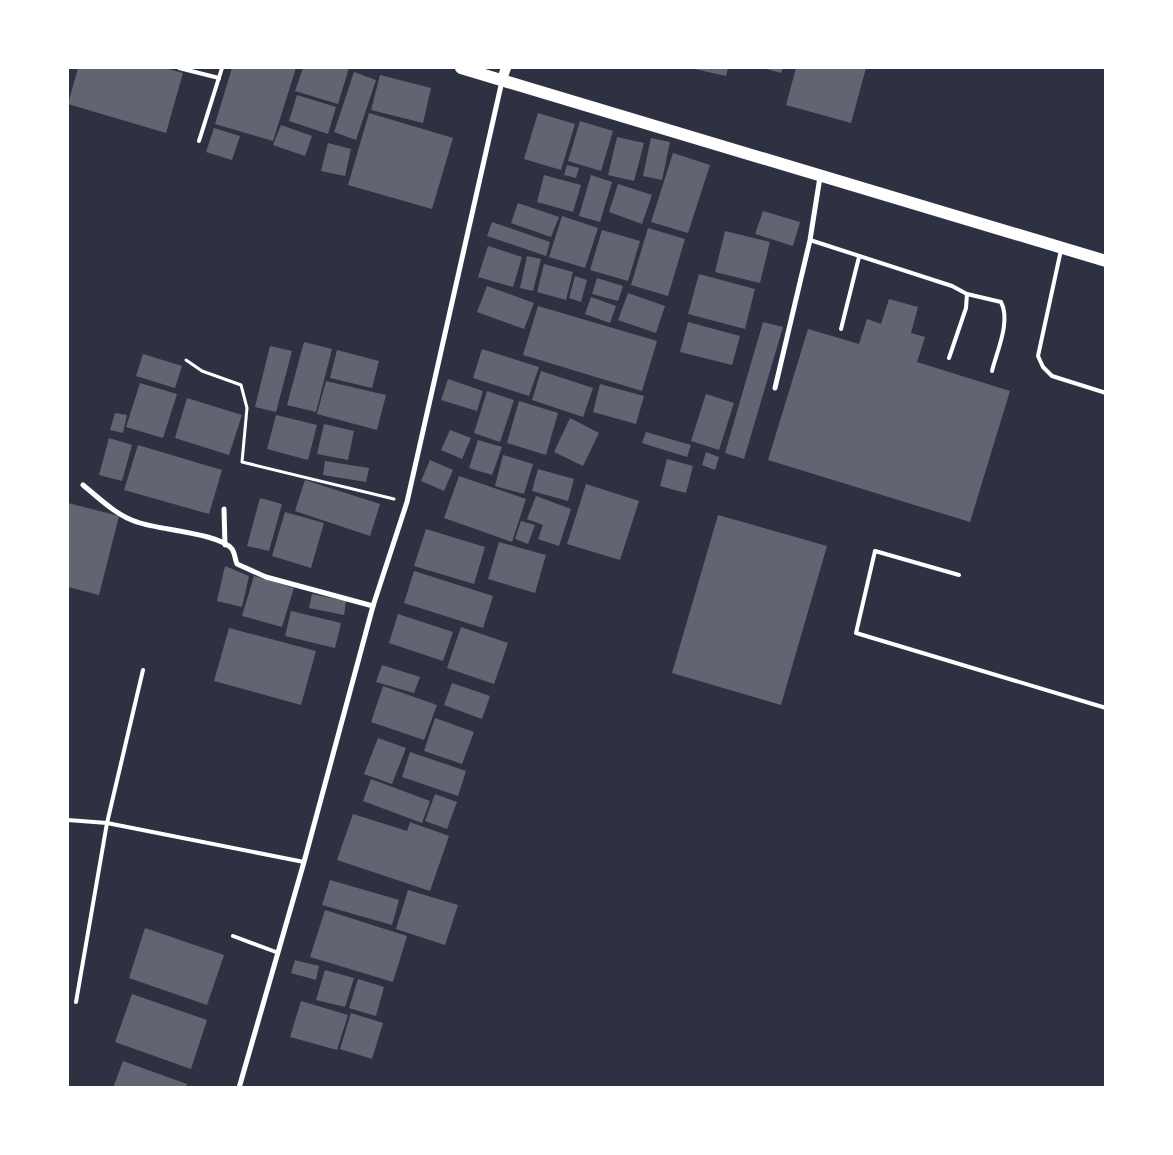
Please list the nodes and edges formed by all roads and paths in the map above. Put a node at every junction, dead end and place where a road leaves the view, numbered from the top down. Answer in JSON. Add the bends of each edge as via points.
{"nodes":[{"id":1,"x":179,"y":68,"type":"edge"},
{"id":2,"x":222,"y":68,"type":"edge"},
{"id":3,"x":461,"y":68,"type":"edge"},
{"id":4,"x":504,"y":73,"type":"edge"},
{"id":5,"x":219,"y":78,"type":"junction"},
{"id":6,"x":199,"y":141,"type":"dead end"},
{"id":7,"x":820,"y":176,"type":"junction"},
{"id":8,"x":810,"y":240,"type":"junction"},
{"id":9,"x":1062,"y":248,"type":"junction"},
{"id":10,"x":859,"y":256,"type":"junction"},
{"id":11,"x":1106,"y":262,"type":"edge"},
{"id":12,"x":967,"y":294,"type":"junction"},
{"id":13,"x":841,"y":329,"type":"dead end"},
{"id":14,"x":949,"y":358,"type":"dead end"},
{"id":15,"x":186,"y":360,"type":"dead end"},
{"id":16,"x":992,"y":371,"type":"dead end"},
{"id":17,"x":775,"y":388,"type":"dead end"},
{"id":18,"x":1106,"y":393,"type":"edge"},
{"id":19,"x":83,"y":485,"type":"dead end"},
{"id":20,"x":407,"y":502,"type":"junction"},
{"id":21,"x":224,"y":509,"type":"dead end"},
{"id":22,"x":225,"y":545,"type":"junction"},
{"id":23,"x":958,"y":575,"type":"dead end"},
{"id":24,"x":373,"y":606,"type":"junction"},
{"id":25,"x":143,"y":670,"type":"dead end"},
{"id":26,"x":1106,"y":708,"type":"edge"},
{"id":27,"x":68,"y":820,"type":"edge"},
{"id":28,"x":107,"y":823,"type":"junction"},
{"id":29,"x":304,"y":862,"type":"junction"},
{"id":30,"x":233,"y":936,"type":"dead end"},
{"id":31,"x":276,"y":952,"type":"junction"},
{"id":32,"x":76,"y":1002,"type":"dead end"},
{"id":33,"x":239,"y":1088,"type":"edge"}],
"edges":[{"from":1,"to":5,"type":"lane"},
{"from":2,"to":5,"type":"lane"},
{"from":3,"to":4,"type":"main road"},
{"from":4,"to":7,"type":"main road"},
{"from":4,"to":20,"type":"street"},
{"from":5,"to":6,"type":"lane"},
{"from":7,"to":8,"type":"street"},
{"from":7,"to":9,"type":"main road"},
{"from":8,"to":10,"type":"lane"},
{"from":8,"to":17,"type":"street"},
{"from":9,"to":11,"type":"main road"},
{"from":9,"to":18,"type":"lane","via":[[1038,356],[1052,376]]},
{"from":10,"to":12,"type":"lane","via":[[952,286]]},
{"from":10,"to":13,"type":"lane"},
{"from":12,"to":14,"type":"lane","via":[[966,308]]},
{"from":12,"to":16,"type":"lane","via":[[1001,302],[1005,309]]},
{"from":15,"to":20,"type":"path","via":[[202,371],[241,385],[248,408],[242,462]]},
{"from":19,"to":22,"type":"street","via":[[120,514],[136,522],[212,539]]},
{"from":20,"to":24,"type":"street"},
{"from":21,"to":22,"type":"street"},
{"from":22,"to":24,"type":"street","via":[[233,550],[237,564],[259,574]]},
{"from":23,"to":26,"type":"lane","via":[[875,552],[856,633]]},
{"from":24,"to":29,"type":"street"},
{"from":25,"to":28,"type":"lane"},
{"from":27,"to":28,"type":"lane"},
{"from":28,"to":29,"type":"lane"},
{"from":28,"to":32,"type":"lane"},
{"from":29,"to":31,"type":"street"},
{"from":30,"to":31,"type":"lane"},
{"from":31,"to":33,"type":"street"}]}
